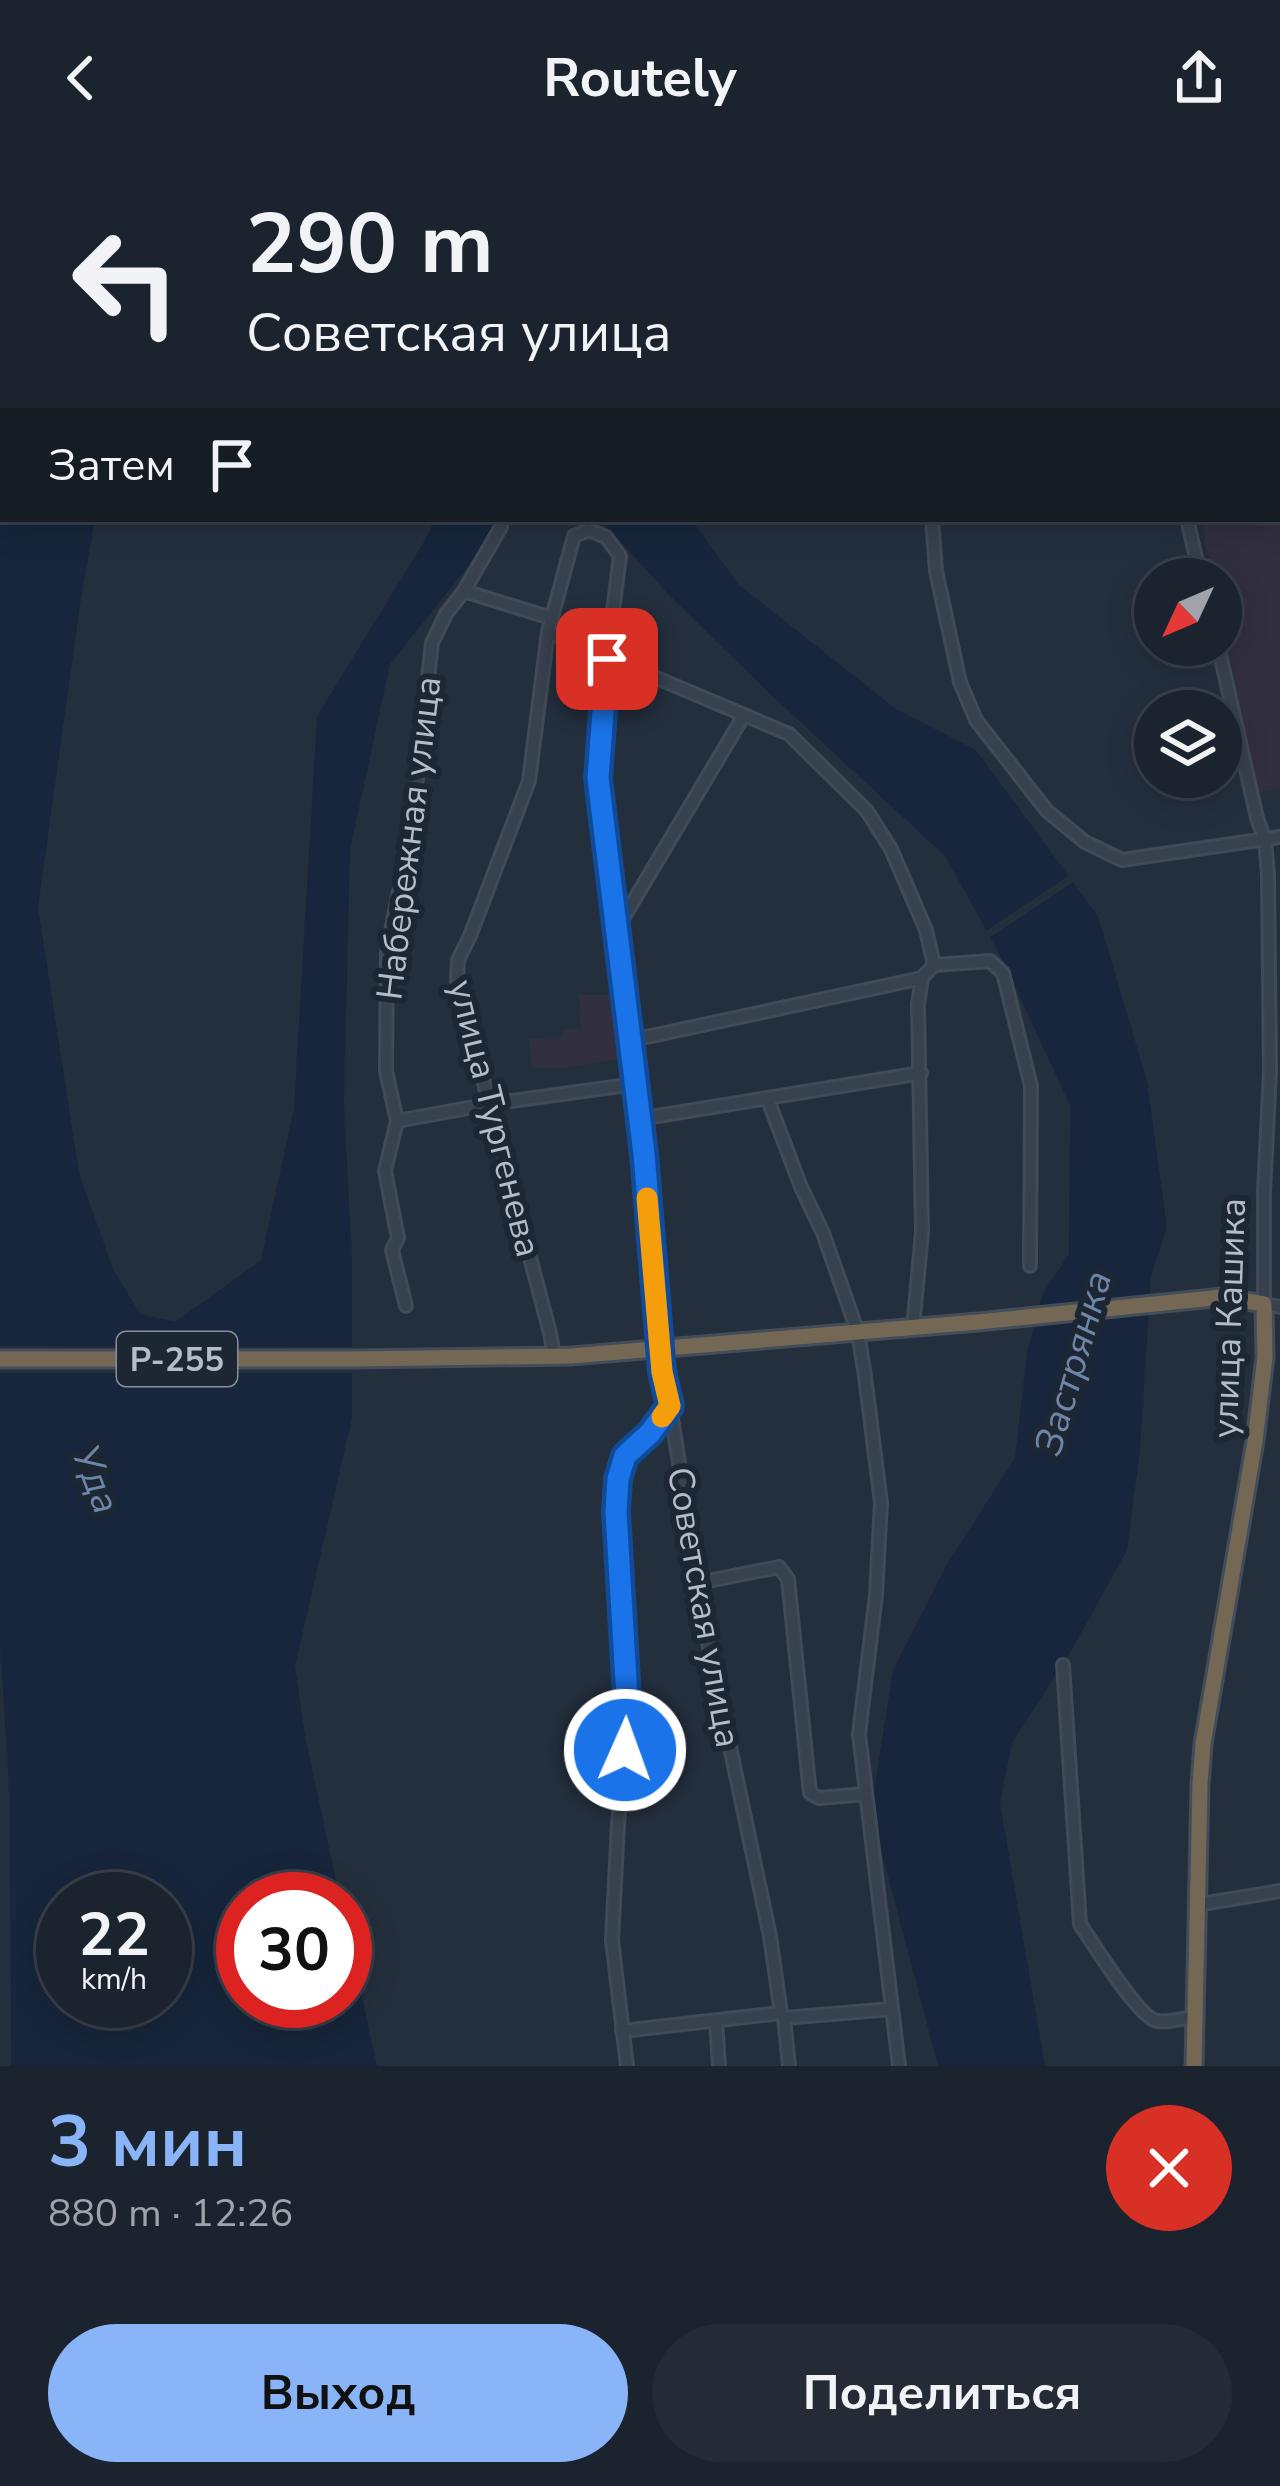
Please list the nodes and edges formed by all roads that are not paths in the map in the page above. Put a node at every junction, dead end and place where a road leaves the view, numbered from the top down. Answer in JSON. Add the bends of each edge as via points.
{"nodes":[{"id":1,"x":932,"y":522,"type":"edge"},
{"id":2,"x":1188,"y":522,"type":"edge"},
{"id":3,"x":501,"y":527,"type":"dead end"},
{"id":4,"x":574,"y":536,"type":"joint"},
{"id":5,"x":1196,"y":558,"type":"edge"},
{"id":6,"x":464,"y":591,"type":"junction"},
{"id":7,"x":550,"y":625,"type":"junction"},
{"id":8,"x":607,"y":659,"type":"junction"},
{"id":9,"x":1223,"y":666,"type":"edge"},
{"id":10,"x":743,"y":717,"type":"junction"},
{"id":11,"x":1280,"y":837,"type":"edge"},
{"id":12,"x":1265,"y":840,"type":"junction"},
{"id":13,"x":618,"y":928,"type":"junction"},
{"id":14,"x":934,"y":965,"type":"junction"},
{"id":15,"x":922,"y":978,"type":"junction"},
{"id":16,"x":628,"y":1041,"type":"junction"},
{"id":17,"x":1275,"y":1072,"type":"edge"},
{"id":18,"x":921,"y":1073,"type":"junction"},
{"id":19,"x":634,"y":1084,"type":"junction"},
{"id":20,"x":768,"y":1100,"type":"junction"},
{"id":21,"x":490,"y":1104,"type":"junction"},
{"id":22,"x":639,"y":1119,"type":"junction"},
{"id":23,"x":397,"y":1121,"type":"junction"},
{"id":24,"x":1030,"y":1266,"type":"dead end"},
{"id":25,"x":1272,"y":1305,"type":"edge"},
{"id":26,"x":406,"y":1306,"type":"dead end"},
{"id":27,"x":913,"y":1328,"type":"junction"},
{"id":28,"x":857,"y":1333,"type":"junction"},
{"id":29,"x":660,"y":1350,"type":"junction"},
{"id":30,"x":554,"y":1356,"type":"junction"},
{"id":31,"x":0,"y":1359,"type":"edge"},
{"id":32,"x":670,"y":1406,"type":"junction"},
{"id":33,"x":698,"y":1582,"type":"junction"},
{"id":34,"x":1063,"y":1665,"type":"dead end"},
{"id":35,"x":866,"y":1794,"type":"junction"},
{"id":36,"x":1280,"y":1891,"type":"edge"},
{"id":37,"x":1196,"y":1905,"type":"junction"},
{"id":38,"x":892,"y":2009,"type":"junction"},
{"id":39,"x":783,"y":2015,"type":"junction"},
{"id":40,"x":1196,"y":2017,"type":"junction"},
{"id":41,"x":716,"y":2021,"type":"junction"},
{"id":42,"x":622,"y":2031,"type":"junction"},
{"id":43,"x":627,"y":2066,"type":"edge"},
{"id":44,"x":718,"y":2066,"type":"edge"},
{"id":45,"x":789,"y":2066,"type":"edge"},
{"id":46,"x":899,"y":2066,"type":"edge"},
{"id":47,"x":1194,"y":2066,"type":"edge"}],
"edges":[{"from":1,"to":12,"type":"street","via":[[960,682],[976,720],[1048,811],[1122,860]]},
{"from":2,"to":5,"type":"street"},
{"from":3,"to":6,"type":"street","name":"Набережная улица"},
{"from":4,"to":7,"type":"street","name":"улица Тургенева"},
{"from":4,"to":8,"type":"street","name":"Советская улица","via":[[606,536],[620,556]]},
{"from":6,"to":7,"type":"street"},
{"from":6,"to":23,"type":"street","name":"Набережная улица","via":[[431,644],[411,832],[387,951],[386,1071]]},
{"from":7,"to":8,"type":"street"},
{"from":7,"to":21,"type":"street","name":"улица Тургенева","via":[[529,782],[458,960]]},
{"from":8,"to":10,"type":"street"},
{"from":8,"to":13,"type":"street","name":"Советская улица","via":[[598,778]]},
{"from":9,"to":12,"type":"street","name":"улица Кашика"},
{"from":10,"to":13,"type":"street"},
{"from":10,"to":14,"type":"street","via":[[789,734],[867,811],[921,916]]},
{"from":11,"to":12,"type":"street"},
{"from":12,"to":17,"type":"street","name":"улица Кашика"},
{"from":13,"to":16,"type":"street","name":"Советская улица"},
{"from":14,"to":15,"type":"street"},
{"from":14,"to":24,"type":"street","via":[[990,961],[1003,973],[1031,1086]]},
{"from":15,"to":16,"type":"street"},
{"from":15,"to":18,"type":"street"},
{"from":16,"to":19,"type":"street","name":"Советская улица"},
{"from":17,"to":25,"type":"street","name":"улица Кашика","via":[[1264,1191]]},
{"from":18,"to":20,"type":"street"},
{"from":18,"to":27,"type":"street"},
{"from":19,"to":21,"type":"street"},
{"from":19,"to":22,"type":"street","name":"Советская улица"},
{"from":20,"to":22,"type":"street"},
{"from":20,"to":28,"type":"street"},
{"from":21,"to":23,"type":"street"},
{"from":21,"to":30,"type":"street","name":"улица Тургенева"},
{"from":22,"to":29,"type":"street","name":"Советская улица"},
{"from":23,"to":26,"type":"street","name":"Набережная улица","via":[[385,1171]]},
{"from":25,"to":27,"type":"highway","number":"Р-255","via":[[1223,1297]]},
{"from":25,"to":37,"type":"highway","name":"улица Кашика","via":[[1203,1744]]},
{"from":27,"to":28,"type":"highway","number":"Р-255"},
{"from":28,"to":29,"type":"highway","number":"Р-255"},
{"from":28,"to":35,"type":"street","via":[[881,1503],[859,1734]]},
{"from":29,"to":30,"type":"highway","number":"Р-255"},
{"from":29,"to":32,"type":"street","name":"Советская улица"},
{"from":30,"to":31,"type":"highway","number":"Р-255"},
{"from":32,"to":33,"type":"street","name":"Советская улица"},
{"from":32,"to":42,"type":"street","via":[[625,1456],[618,1479],[628,1714],[612,1940]]},
{"from":33,"to":35,"type":"street","via":[[779,1567],[788,1579],[810,1793]]},
{"from":33,"to":39,"type":"street","name":"Советская улица"},
{"from":34,"to":40,"type":"street","via":[[1080,1924],[1146,2015]]},
{"from":35,"to":38,"type":"street"},
{"from":36,"to":37,"type":"street"},
{"from":37,"to":40,"type":"highway","name":"улица Кашика"},
{"from":38,"to":39,"type":"street"},
{"from":38,"to":46,"type":"street"},
{"from":39,"to":41,"type":"street"},
{"from":39,"to":45,"type":"street","name":"Советская улица"},
{"from":40,"to":47,"type":"highway","name":"улица Кашика"},
{"from":41,"to":42,"type":"street"},
{"from":41,"to":44,"type":"street"},
{"from":42,"to":43,"type":"street"}]}
